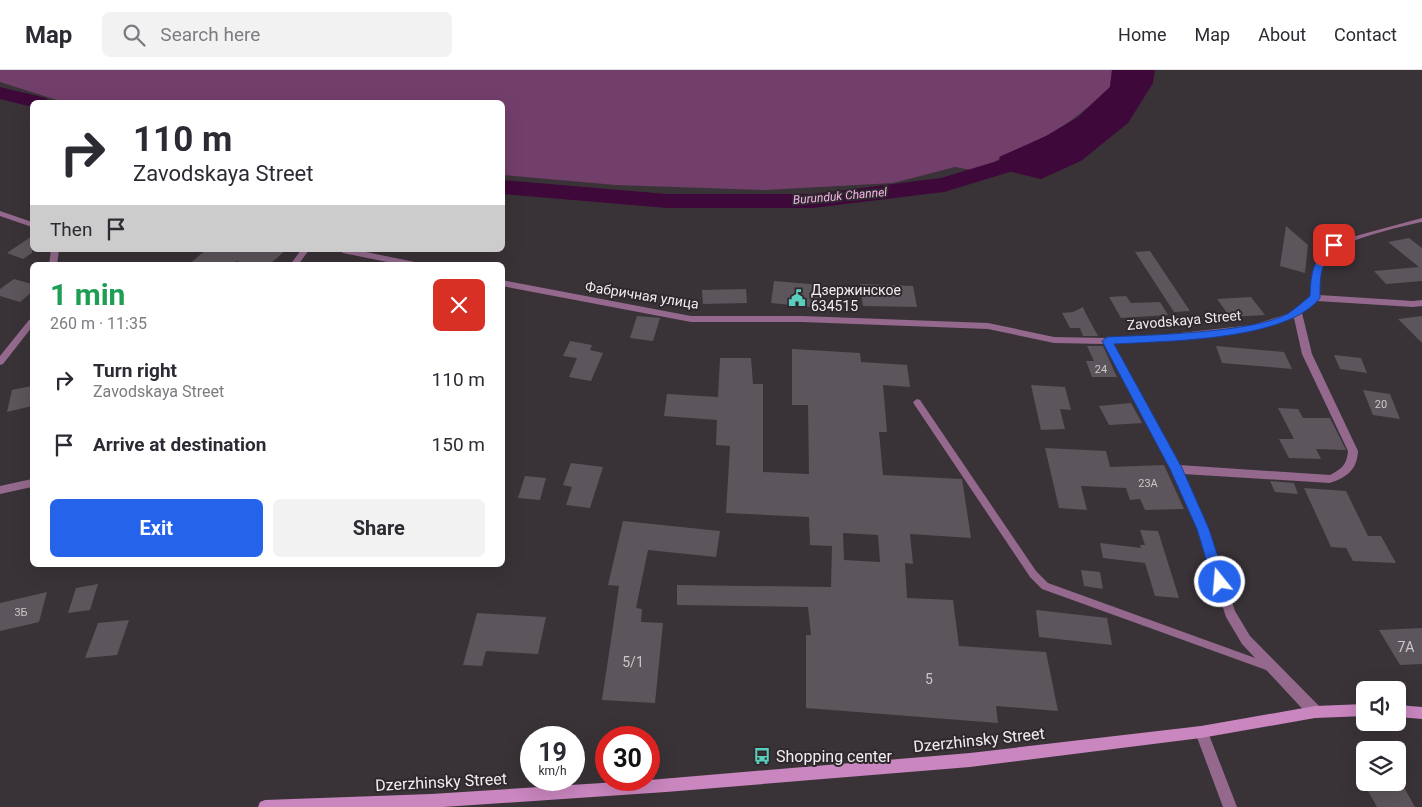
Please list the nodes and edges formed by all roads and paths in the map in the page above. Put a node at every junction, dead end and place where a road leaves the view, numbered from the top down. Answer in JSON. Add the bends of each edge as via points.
{"nodes":[{"id":1,"x":0,"y":213,"type":"edge"},
{"id":2,"x":1422,"y":220,"type":"edge"},
{"id":3,"x":30,"y":224,"type":"edge"},
{"id":4,"x":353,"y":252,"type":"edge"},
{"id":5,"x":401,"y":262,"type":"edge"},
{"id":6,"x":505,"y":284,"type":"edge"},
{"id":7,"x":1315,"y":298,"type":"junction"},
{"id":8,"x":1418,"y":304,"type":"edge"},
{"id":9,"x":1297,"y":312,"type":"junction"},
{"id":10,"x":1422,"y":312,"type":"edge"},
{"id":11,"x":30,"y":324,"type":"edge"},
{"id":12,"x":988,"y":326,"type":"joint"},
{"id":13,"x":1107,"y":341,"type":"junction"},
{"id":14,"x":0,"y":362,"type":"edge"},
{"id":15,"x":917,"y":402,"type":"dead end"},
{"id":16,"x":1176,"y":468,"type":"junction"},
{"id":17,"x":30,"y":482,"type":"edge"},
{"id":18,"x":0,"y":490,"type":"edge"},
{"id":19,"x":1271,"y":668,"type":"junction"},
{"id":20,"x":1356,"y":710,"type":"edge"},
{"id":21,"x":1406,"y":711,"type":"edge"},
{"id":22,"x":1315,"y":712,"type":"junction"},
{"id":23,"x":1422,"y":713,"type":"edge"},
{"id":24,"x":1201,"y":732,"type":"junction"},
{"id":25,"x":265,"y":807,"type":"edge"},
{"id":26,"x":1230,"y":807,"type":"edge"}],
"edges":[{"from":1,"to":3,"type":"street"},
{"from":2,"to":7,"type":"street","via":[[1334,245],[1322,258],[1315,274]]},
{"from":4,"to":5,"type":"street"},
{"from":6,"to":12,"type":"street","name":"Фабричная улица","via":[[690,319],[802,319]]},
{"from":7,"to":8,"type":"street"},
{"from":7,"to":9,"type":"street","name":"Zavodskaya Street"},
{"from":8,"to":10,"type":"street"},
{"from":9,"to":13,"type":"street","name":"Zavodskaya Street","via":[[1252,328]]},
{"from":9,"to":16,"type":"street","via":[[1307,354],[1353,450],[1350,468],[1330,479]]},
{"from":11,"to":14,"type":"street"},
{"from":12,"to":13,"type":"street","name":"Zavodskaya Street","via":[[1054,340]]},
{"from":13,"to":16,"type":"street"},
{"from":15,"to":19,"type":"lane","via":[[1033,574],[1045,586]]},
{"from":16,"to":19,"type":"street","via":[[1203,529],[1230,613],[1246,640]]},
{"from":17,"to":18,"type":"street"},
{"from":19,"to":22,"type":"street"},
{"from":20,"to":22,"type":"street","name":"Dzerzhinsky Street"},
{"from":21,"to":23,"type":"street"},
{"from":22,"to":24,"type":"street","name":"Dzerzhinsky Street"},
{"from":24,"to":25,"type":"street","name":"Dzerzhinsky Street","via":[[970,760],[715,781],[431,801]]},
{"from":24,"to":26,"type":"street"}]}
